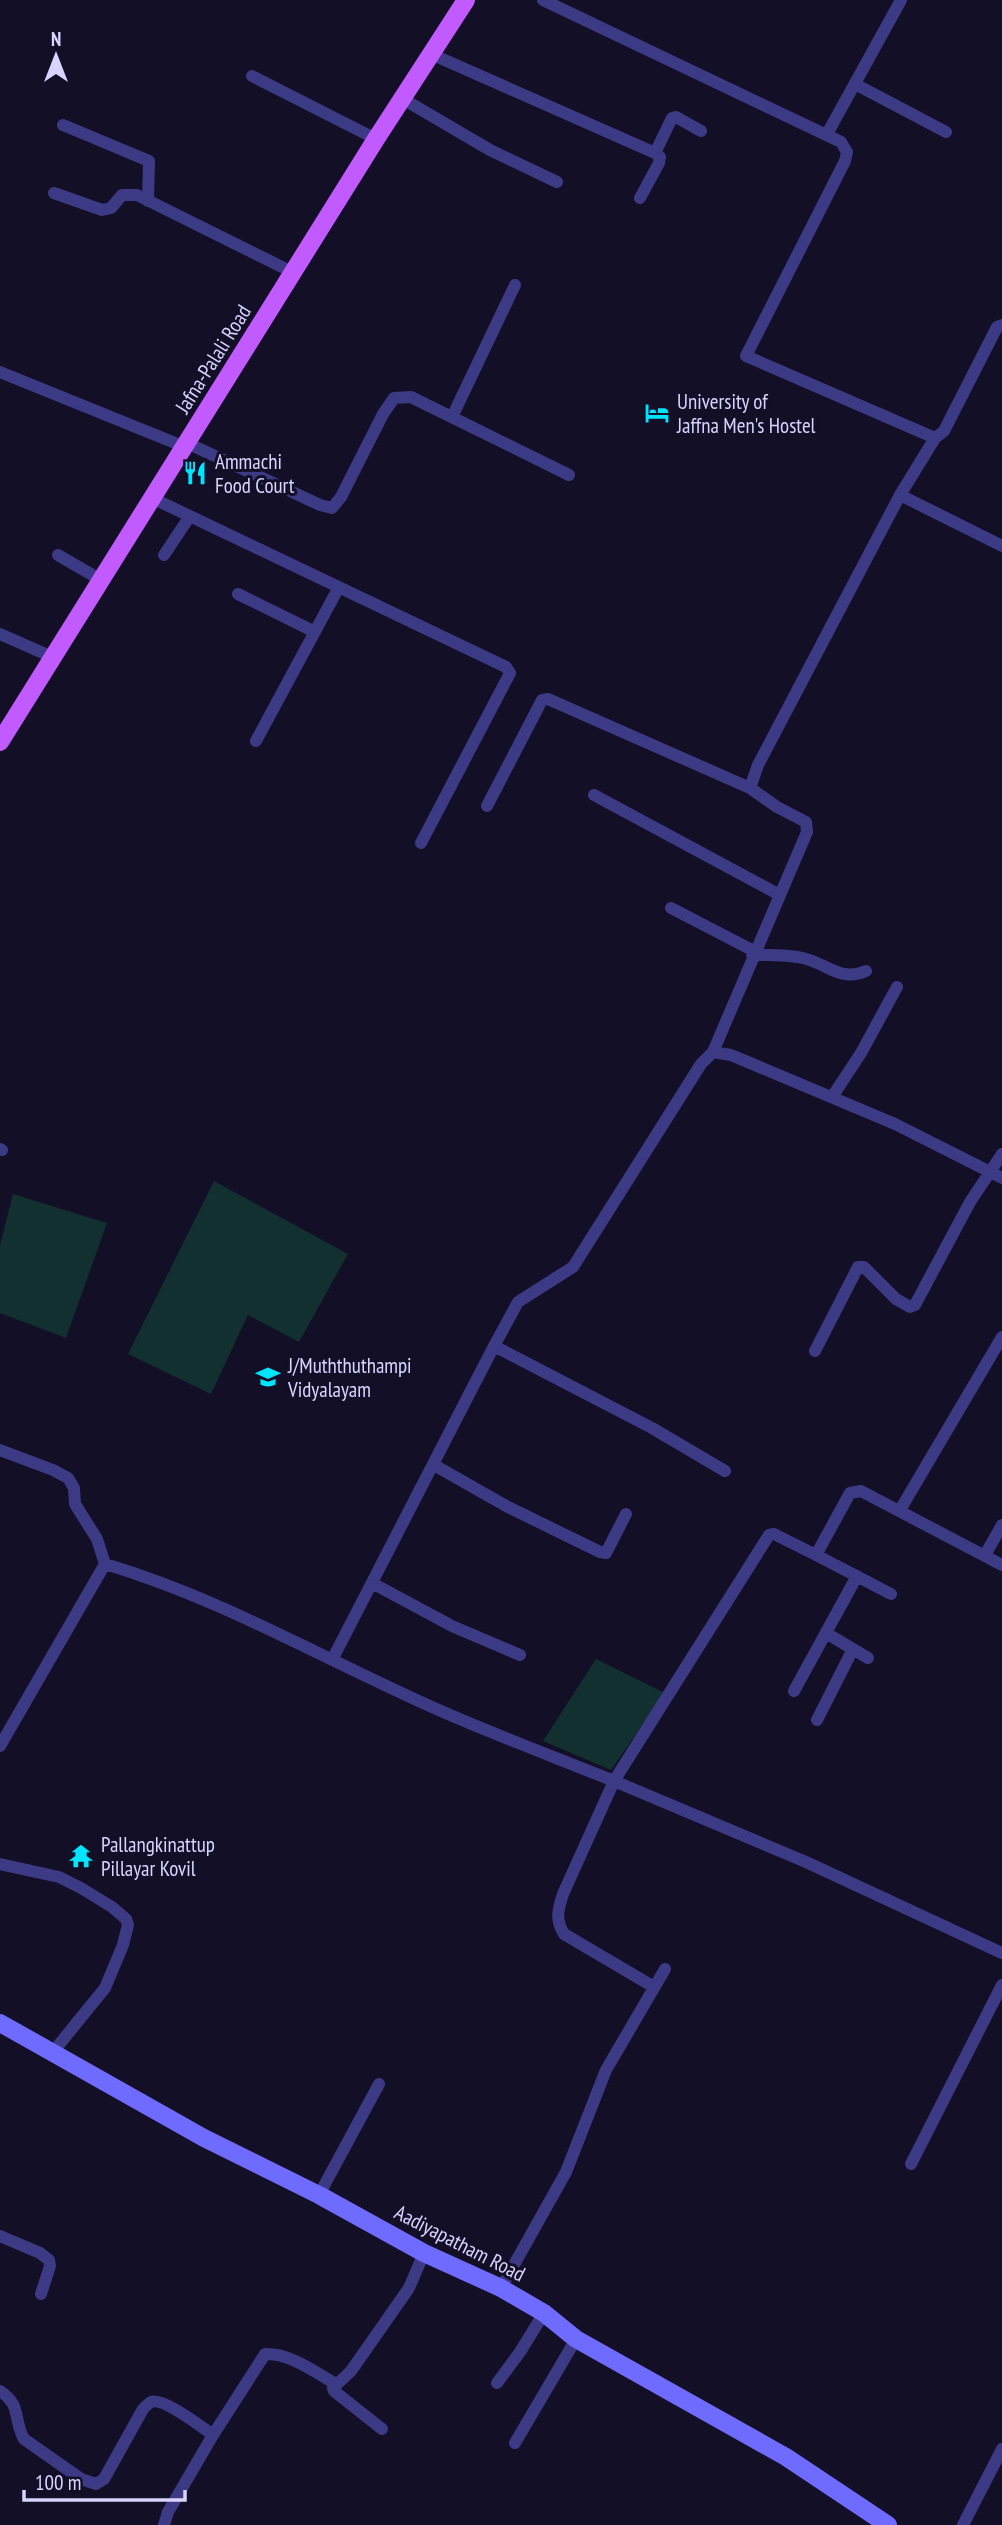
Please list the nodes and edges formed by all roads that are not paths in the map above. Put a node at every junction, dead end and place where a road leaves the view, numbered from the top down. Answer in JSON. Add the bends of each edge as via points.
{"nodes":[{"id":1,"x":466,"y":0,"type":"edge"},
{"id":2,"x":543,"y":0,"type":"edge"},
{"id":3,"x":901,"y":0,"type":"edge"},
{"id":4,"x":431,"y":54,"type":"junction"},
{"id":5,"x":252,"y":76,"type":"dead end"},
{"id":6,"x":855,"y":84,"type":"junction"},
{"id":7,"x":403,"y":99,"type":"junction"},
{"id":8,"x":63,"y":125,"type":"dead end"},
{"id":9,"x":701,"y":131,"type":"dead end"},
{"id":10,"x":946,"y":132,"type":"dead end"},
{"id":11,"x":827,"y":134,"type":"junction"},
{"id":12,"x":376,"y":139,"type":"junction"},
{"id":13,"x":655,"y":153,"type":"junction"},
{"id":14,"x":557,"y":182,"type":"dead end"},
{"id":15,"x":54,"y":193,"type":"dead end"},
{"id":16,"x":640,"y":198,"type":"dead end"},
{"id":17,"x":148,"y":201,"type":"junction"},
{"id":18,"x":294,"y":273,"type":"junction"},
{"id":19,"x":515,"y":285,"type":"dead end"},
{"id":20,"x":1002,"y":325,"type":"edge"},
{"id":21,"x":0,"y":372,"type":"edge"},
{"id":22,"x":452,"y":417,"type":"junction"},
{"id":23,"x":935,"y":438,"type":"junction"},
{"id":24,"x":186,"y":445,"type":"junction"},
{"id":25,"x":569,"y":475,"type":"dead end"},
{"id":26,"x":900,"y":495,"type":"junction"},
{"id":27,"x":152,"y":498,"type":"junction"},
{"id":28,"x":190,"y":516,"type":"junction"},
{"id":29,"x":1002,"y":546,"type":"edge"},
{"id":30,"x":58,"y":555,"type":"dead end"},
{"id":31,"x":164,"y":555,"type":"dead end"},
{"id":32,"x":101,"y":580,"type":"junction"},
{"id":33,"x":339,"y":587,"type":"junction"},
{"id":34,"x":238,"y":594,"type":"dead end"},
{"id":35,"x":315,"y":632,"type":"junction"},
{"id":36,"x":0,"y":634,"type":"edge"},
{"id":37,"x":52,"y":657,"type":"junction"},
{"id":38,"x":256,"y":741,"type":"dead end"},
{"id":39,"x":0,"y":742,"type":"edge"},
{"id":40,"x":750,"y":788,"type":"junction"},
{"id":41,"x":594,"y":795,"type":"dead end"},
{"id":42,"x":487,"y":806,"type":"dead end"},
{"id":43,"x":421,"y":844,"type":"dead end"},
{"id":44,"x":778,"y":894,"type":"junction"},
{"id":45,"x":671,"y":908,"type":"dead end"},
{"id":46,"x":753,"y":953,"type":"junction"},
{"id":47,"x":866,"y":971,"type":"dead end"},
{"id":48,"x":897,"y":987,"type":"dead end"},
{"id":49,"x":713,"y":1052,"type":"junction"},
{"id":50,"x":832,"y":1097,"type":"junction"},
{"id":51,"x":1002,"y":1154,"type":"edge"},
{"id":52,"x":990,"y":1172,"type":"junction"},
{"id":53,"x":1002,"y":1178,"type":"edge"},
{"id":54,"x":1002,"y":1337,"type":"edge"},
{"id":55,"x":494,"y":1346,"type":"junction"},
{"id":56,"x":815,"y":1351,"type":"dead end"},
{"id":57,"x":0,"y":1450,"type":"edge"},
{"id":58,"x":434,"y":1465,"type":"junction"},
{"id":59,"x":725,"y":1471,"type":"dead end"},
{"id":60,"x":900,"y":1510,"type":"junction"},
{"id":61,"x":625,"y":1514,"type":"dead end"},
{"id":62,"x":1002,"y":1525,"type":"edge"},
{"id":63,"x":816,"y":1555,"type":"junction"},
{"id":64,"x":985,"y":1555,"type":"junction"},
{"id":65,"x":105,"y":1564,"type":"junction"},
{"id":66,"x":1002,"y":1565,"type":"edge"},
{"id":67,"x":857,"y":1576,"type":"junction"},
{"id":68,"x":372,"y":1583,"type":"junction"},
{"id":69,"x":891,"y":1594,"type":"dead end"},
{"id":70,"x":826,"y":1633,"type":"junction"},
{"id":71,"x":853,"y":1649,"type":"junction"},
{"id":72,"x":520,"y":1655,"type":"dead end"},
{"id":73,"x":869,"y":1658,"type":"dead end"},
{"id":74,"x":332,"y":1660,"type":"junction"},
{"id":75,"x":794,"y":1691,"type":"dead end"},
{"id":76,"x":817,"y":1720,"type":"dead end"},
{"id":77,"x":1,"y":1741,"type":"edge"},
{"id":78,"x":614,"y":1781,"type":"junction"},
{"id":79,"x":0,"y":1864,"type":"edge"},
{"id":80,"x":1002,"y":1953,"type":"edge"},
{"id":81,"x":665,"y":1969,"type":"dead end"},
{"id":82,"x":1002,"y":1985,"type":"edge"},
{"id":83,"x":654,"y":1987,"type":"junction"},
{"id":84,"x":0,"y":2022,"type":"edge"},
{"id":85,"x":53,"y":2052,"type":"junction"},
{"id":86,"x":379,"y":2084,"type":"dead end"},
{"id":87,"x":911,"y":2164,"type":"dead end"},
{"id":88,"x":319,"y":2194,"type":"junction"},
{"id":89,"x":0,"y":2236,"type":"edge"},
{"id":90,"x":424,"y":2253,"type":"junction"},
{"id":91,"x":501,"y":2288,"type":"junction"},
{"id":92,"x":41,"y":2294,"type":"dead end"},
{"id":93,"x":544,"y":2313,"type":"junction"},
{"id":94,"x":576,"y":2339,"type":"junction"},
{"id":95,"x":497,"y":2383,"type":"dead end"},
{"id":96,"x":336,"y":2384,"type":"junction"},
{"id":97,"x":0,"y":2390,"type":"edge"},
{"id":98,"x":382,"y":2429,"type":"dead end"},
{"id":99,"x":213,"y":2435,"type":"junction"},
{"id":100,"x":515,"y":2443,"type":"dead end"},
{"id":101,"x":1002,"y":2449,"type":"edge"},
{"id":102,"x":164,"y":2525,"type":"edge"},
{"id":103,"x":888,"y":2525,"type":"edge"},
{"id":104,"x":963,"y":2525,"type":"edge"}],
"edges":[{"from":1,"to":4,"type":"main road","name":"Jafna-Palali Road"},
{"from":2,"to":11,"type":"street"},
{"from":3,"to":6,"type":"street"},
{"from":4,"to":7,"type":"main road","name":"Jafna-Palali Road"},
{"from":4,"to":13,"type":"street"},
{"from":5,"to":12,"type":"street"},
{"from":6,"to":10,"type":"street"},
{"from":6,"to":11,"type":"street"},
{"from":7,"to":12,"type":"main road","name":"Jafna-Palali Road"},
{"from":7,"to":14,"type":"street","via":[[490,150]]},
{"from":8,"to":17,"type":"street","via":[[149,161]]},
{"from":9,"to":13,"type":"street","via":[[673,118]]},
{"from":11,"to":23,"type":"street","via":[[841,142],[847,152],[845,162],[746,356]]},
{"from":12,"to":18,"type":"main road","name":"Jafna-Palali Road"},
{"from":13,"to":16,"type":"street","via":[[659,163]]},
{"from":15,"to":17,"type":"street","via":[[102,210],[111,208],[122,195]]},
{"from":17,"to":18,"type":"street"},
{"from":18,"to":24,"type":"main road","name":"Jafna-Palali Road"},
{"from":19,"to":22,"type":"street"},
{"from":20,"to":23,"type":"street","via":[[951,419]]},
{"from":21,"to":24,"type":"street"},
{"from":22,"to":24,"type":"street","via":[[411,397],[394,398],[332,508]]},
{"from":22,"to":25,"type":"street"},
{"from":23,"to":26,"type":"street"},
{"from":24,"to":27,"type":"main road","name":"Jafna-Palali Road"},
{"from":26,"to":29,"type":"street"},
{"from":26,"to":40,"type":"street"},
{"from":27,"to":28,"type":"street"},
{"from":27,"to":32,"type":"main road","name":"Jafna-Palali Road"},
{"from":28,"to":31,"type":"street"},
{"from":28,"to":33,"type":"street"},
{"from":30,"to":32,"type":"street"},
{"from":32,"to":37,"type":"main road","name":"Jafna-Palali Road"},
{"from":33,"to":35,"type":"street"},
{"from":33,"to":43,"type":"street","via":[[506,667],[510,673]]},
{"from":34,"to":35,"type":"street"},
{"from":35,"to":38,"type":"street"},
{"from":36,"to":37,"type":"street"},
{"from":37,"to":39,"type":"main road","name":"Jafna-Palali Road"},
{"from":40,"to":42,"type":"street","via":[[548,699],[542,701]]},
{"from":40,"to":44,"type":"street","via":[[806,822],[807,832]]},
{"from":41,"to":44,"type":"street"},
{"from":44,"to":46,"type":"street"},
{"from":45,"to":46,"type":"street"},
{"from":46,"to":47,"type":"street","via":[[806,959],[847,976]]},
{"from":46,"to":49,"type":"street"},
{"from":48,"to":50,"type":"street"},
{"from":49,"to":50,"type":"street","via":[[731,1055]]},
{"from":49,"to":55,"type":"street","via":[[573,1266],[518,1302]]},
{"from":50,"to":52,"type":"street"},
{"from":51,"to":52,"type":"street"},
{"from":52,"to":53,"type":"street"},
{"from":52,"to":56,"type":"street","via":[[915,1305],[896,1299],[864,1267],[858,1267]]},
{"from":54,"to":60,"type":"street"},
{"from":55,"to":58,"type":"street"},
{"from":55,"to":59,"type":"street"},
{"from":57,"to":65,"type":"street","via":[[68,1478],[75,1504],[97,1539]]},
{"from":58,"to":61,"type":"street","via":[[600,1552],[606,1553]]},
{"from":58,"to":68,"type":"street"},
{"from":60,"to":63,"type":"street","via":[[855,1490]]},
{"from":60,"to":64,"type":"street"},
{"from":62,"to":64,"type":"street"},
{"from":63,"to":67,"type":"street"},
{"from":63,"to":78,"type":"street","via":[[774,1534],[765,1538]]},
{"from":64,"to":66,"type":"street"},
{"from":65,"to":74,"type":"street","via":[[151,1577]]},
{"from":65,"to":77,"type":"street"},
{"from":67,"to":69,"type":"street"},
{"from":67,"to":70,"type":"street"},
{"from":68,"to":72,"type":"street","via":[[452,1626]]},
{"from":68,"to":74,"type":"street"},
{"from":70,"to":71,"type":"street"},
{"from":70,"to":75,"type":"street"},
{"from":71,"to":73,"type":"street"},
{"from":71,"to":76,"type":"street"},
{"from":74,"to":78,"type":"street"},
{"from":78,"to":80,"type":"street","via":[[806,1862]]},
{"from":78,"to":83,"type":"street","via":[[563,1894],[558,1923],[564,1934]]},
{"from":79,"to":85,"type":"street","via":[[70,1882],[112,1907],[128,1925],[105,1988]]},
{"from":81,"to":83,"type":"street"},
{"from":82,"to":87,"type":"street"},
{"from":83,"to":91,"type":"street","via":[[606,2070],[566,2172]]},
{"from":84,"to":85,"type":"street","name":"Aadiyapatham Road"},
{"from":85,"to":88,"type":"street","name":"Aadiyapatham Road","via":[[204,2138]]},
{"from":86,"to":88,"type":"street"},
{"from":88,"to":90,"type":"street","name":"Aadiyapatham Road"},
{"from":89,"to":92,"type":"street","via":[[49,2260]]},
{"from":90,"to":91,"type":"street","name":"Aadiyapatham Road"},
{"from":90,"to":96,"type":"street","via":[[409,2288],[351,2371]]},
{"from":91,"to":93,"type":"street","name":"Aadiyapatham Road"},
{"from":93,"to":94,"type":"street","name":"Aadiyapatham Road"},
{"from":93,"to":95,"type":"street"},
{"from":94,"to":100,"type":"street"},
{"from":94,"to":103,"type":"street","name":"Aadiyapatham Road","via":[[786,2457]]},
{"from":96,"to":98,"type":"street","via":[[334,2391]]},
{"from":96,"to":99,"type":"street","via":[[288,2358],[265,2354]]},
{"from":97,"to":99,"type":"street","via":[[16,2407],[24,2439],[81,2479],[96,2484],[104,2479],[150,2402],[172,2409]]},
{"from":99,"to":102,"type":"street"},
{"from":101,"to":104,"type":"street"}]}
